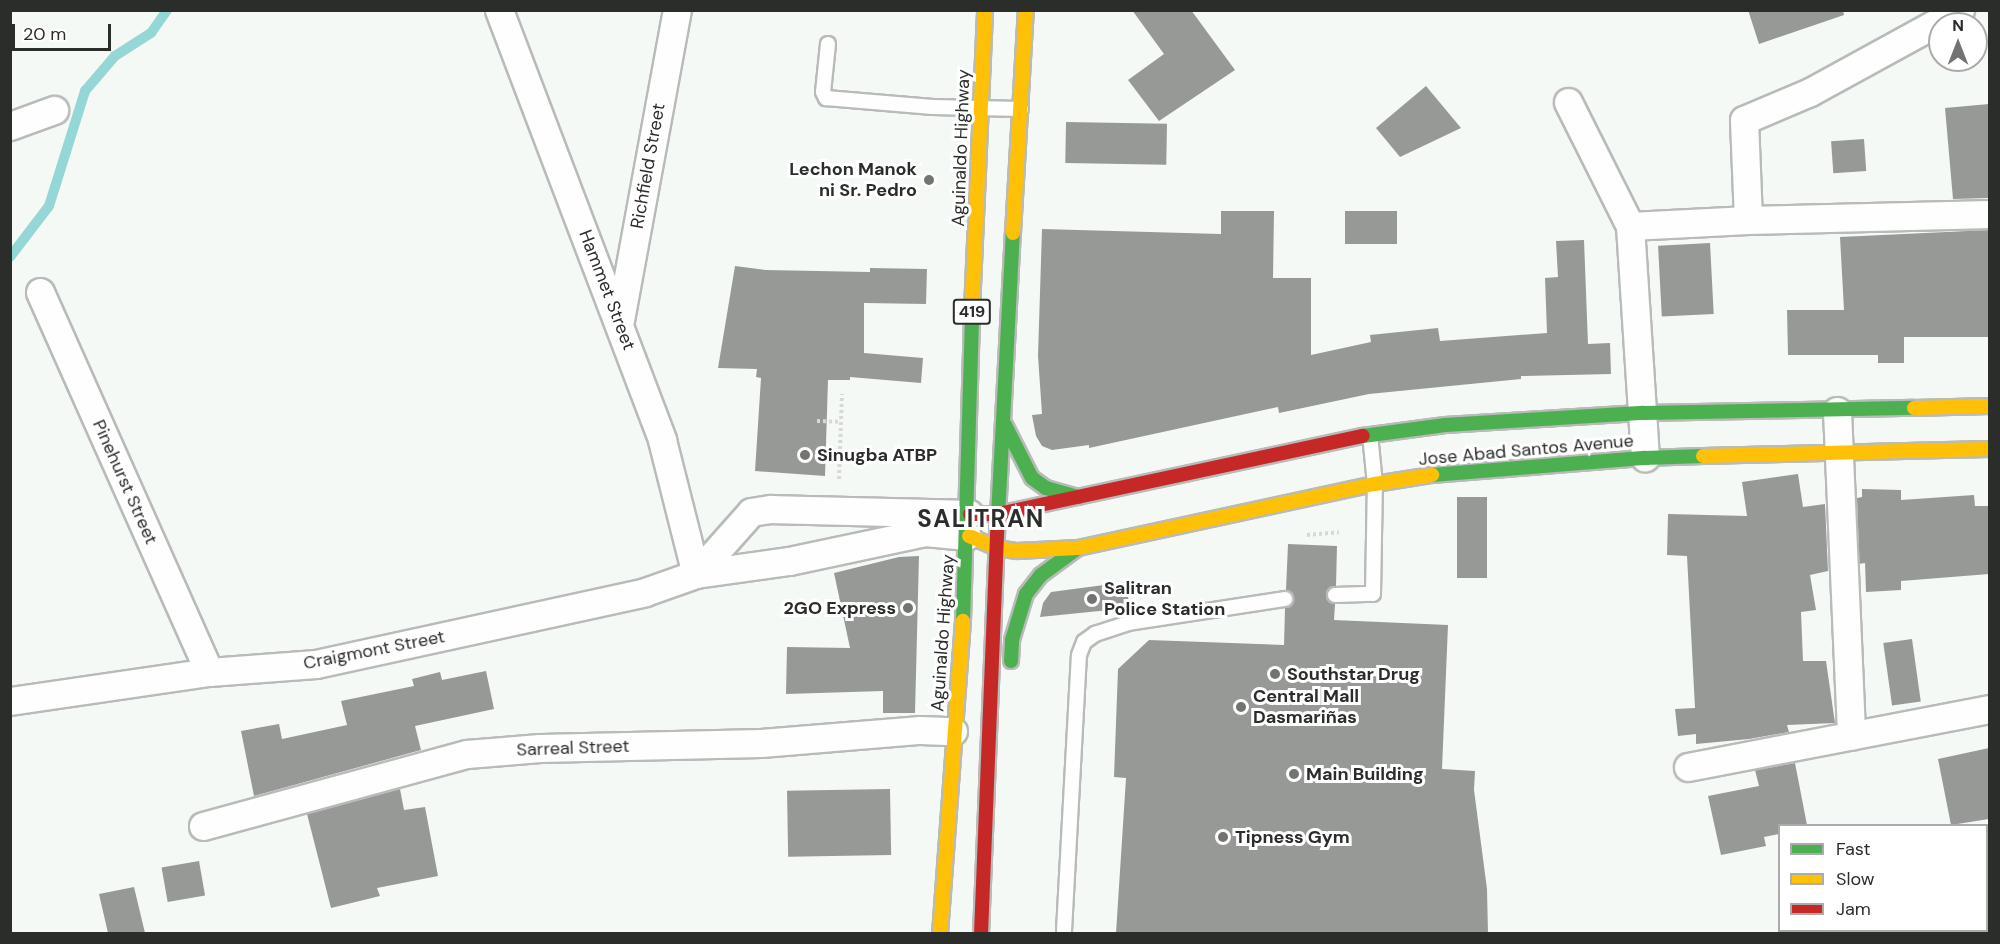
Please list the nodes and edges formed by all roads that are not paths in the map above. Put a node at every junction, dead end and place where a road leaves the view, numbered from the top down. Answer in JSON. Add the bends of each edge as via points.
{"nodes":[{"id":1,"x":499,"y":10,"type":"edge"},
{"id":2,"x":677,"y":10,"type":"edge"},
{"id":3,"x":985,"y":10,"type":"edge"},
{"id":4,"x":1026,"y":10,"type":"edge"},
{"id":5,"x":1928,"y":25,"type":"edge"},
{"id":6,"x":828,"y":44,"type":"dead end"},
{"id":7,"x":1568,"y":102,"type":"dead end"},
{"id":8,"x":981,"y":109,"type":"junction"},
{"id":9,"x":1022,"y":109,"type":"junction"},
{"id":10,"x":54,"y":110,"type":"dead end"},
{"id":11,"x":10,"y":126,"type":"edge"},
{"id":12,"x":1989,"y":214,"type":"edge"},
{"id":13,"x":1748,"y":220,"type":"junction"},
{"id":14,"x":1630,"y":226,"type":"junction"},
{"id":15,"x":40,"y":292,"type":"dead end"},
{"id":16,"x":619,"y":321,"type":"junction"},
{"id":17,"x":1989,"y":406,"type":"edge"},
{"id":18,"x":1837,"y":411,"type":"junction"},
{"id":19,"x":1644,"y":413,"type":"junction"},
{"id":20,"x":1004,"y":422,"type":"junction"},
{"id":21,"x":1370,"y":435,"type":"junction"},
{"id":22,"x":1989,"y":449,"type":"edge"},
{"id":23,"x":1838,"y":455,"type":"junction"},
{"id":24,"x":1645,"y":458,"type":"junction"},
{"id":25,"x":1375,"y":484,"type":"junction"},
{"id":26,"x":1077,"y":497,"type":"junction"},
{"id":27,"x":998,"y":514,"type":"junction"},
{"id":28,"x":968,"y":525,"type":"junction"},
{"id":29,"x":997,"y":548,"type":"junction"},
{"id":30,"x":1078,"y":548,"type":"junction"},
{"id":31,"x":696,"y":574,"type":"junction"},
{"id":32,"x":1335,"y":595,"type":"dead end"},
{"id":33,"x":1285,"y":599,"type":"dead end"},
{"id":34,"x":209,"y":672,"type":"junction"},
{"id":35,"x":1010,"y":675,"type":"dead end"},
{"id":36,"x":10,"y":701,"type":"edge"},
{"id":37,"x":1989,"y":709,"type":"edge"},
{"id":38,"x":953,"y":731,"type":"junction"},
{"id":39,"x":1851,"y":736,"type":"junction"},
{"id":40,"x":1688,"y":767,"type":"dead end"},
{"id":41,"x":999,"y":824,"type":"dead end"},
{"id":42,"x":203,"y":826,"type":"dead end"},
{"id":43,"x":985,"y":853,"type":"junction"},
{"id":44,"x":1064,"y":931,"type":"dead end"},
{"id":45,"x":939,"y":933,"type":"edge"},
{"id":46,"x":981,"y":933,"type":"edge"}],
"edges":[{"from":1,"to":16,"type":"street","name":"Hammet Street"},
{"from":2,"to":16,"type":"street","name":"Richfield Street"},
{"from":3,"to":8,"type":"main road","name":"Aguinaldo Highway","number":"419"},
{"from":4,"to":9,"type":"main road","number":"419"},
{"from":5,"to":13,"type":"street","via":[[1810,92],[1744,120]]},
{"from":6,"to":8,"type":"lane","via":[[823,92],[826,98]]},
{"from":7,"to":14,"type":"street"},
{"from":8,"to":9,"type":"lane"},
{"from":8,"to":28,"type":"main road","name":"Aguinaldo Highway","number":"419","via":[[971,332]]},
{"from":9,"to":20,"type":"main road","number":"419"},
{"from":10,"to":11,"type":"street"},
{"from":12,"to":13,"type":"street"},
{"from":13,"to":14,"type":"street"},
{"from":14,"to":19,"type":"street"},
{"from":15,"to":34,"type":"street","name":"Pinehurst Street"},
{"from":16,"to":31,"type":"street","name":"Hammet Street","via":[[662,440]]},
{"from":17,"to":18,"type":"main road","name":"Jose Abad Santos Avenue"},
{"from":18,"to":19,"type":"main road","name":"Jose Abad Santos Avenue"},
{"from":18,"to":23,"type":"street"},
{"from":19,"to":21,"type":"main road","name":"Jose Abad Santos Avenue","via":[[1445,425]]},
{"from":19,"to":24,"type":"street"},
{"from":20,"to":26,"type":"main road","via":[[1032,478],[1046,488]]},
{"from":20,"to":27,"type":"main road","number":"419"},
{"from":21,"to":25,"type":"lane"},
{"from":21,"to":26,"type":"main road","name":"Jose Abad Santos Avenue"},
{"from":22,"to":23,"type":"main road","name":"Jose Abad Santos Avenue"},
{"from":23,"to":24,"type":"main road","name":"Jose Abad Santos Avenue"},
{"from":23,"to":39,"type":"street"},
{"from":24,"to":25,"type":"main road","name":"Jose Abad Santos Avenue","via":[[1448,472]]},
{"from":25,"to":30,"type":"main road","name":"Jose Abad Santos Avenue"},
{"from":25,"to":32,"type":"lane","via":[[1373,594]]},
{"from":26,"to":27,"type":"main road","name":"Jose Abad Santos Avenue"},
{"from":27,"to":28,"type":"main road","name":"Jose Abad Santos Avenue"},
{"from":27,"to":29,"type":"main road","number":"419"},
{"from":28,"to":29,"type":"main road","name":"Jose Abad Santos Avenue"},
{"from":28,"to":31,"type":"street","name":"Craigmont Street","via":[[789,561]]},
{"from":28,"to":31,"type":"street","name":"Craigmont Street","via":[[771,509],[751,512]]},
{"from":28,"to":38,"type":"main road","name":"Aguinaldo Highway","number":"419"},
{"from":29,"to":30,"type":"main road","name":"Jose Abad Santos Avenue"},
{"from":29,"to":43,"type":"main road","number":"419"},
{"from":30,"to":35,"type":"main road","via":[[1041,575],[1026,594],[1012,640]]},
{"from":31,"to":34,"type":"street","name":"Craigmont Street","via":[[645,592],[316,664]]},
{"from":33,"to":44,"type":"lane","via":[[1128,623],[1084,642],[1079,655]]},
{"from":34,"to":36,"type":"street","name":"Craigmont Street"},
{"from":37,"to":39,"type":"street"},
{"from":38,"to":42,"type":"street","name":"Sarreal Street","via":[[467,754]]},
{"from":38,"to":45,"type":"main road","name":"Aguinaldo Highway","number":"419"},
{"from":39,"to":40,"type":"street"},
{"from":41,"to":43,"type":"main road"},
{"from":43,"to":46,"type":"main road","number":"419"}]}
